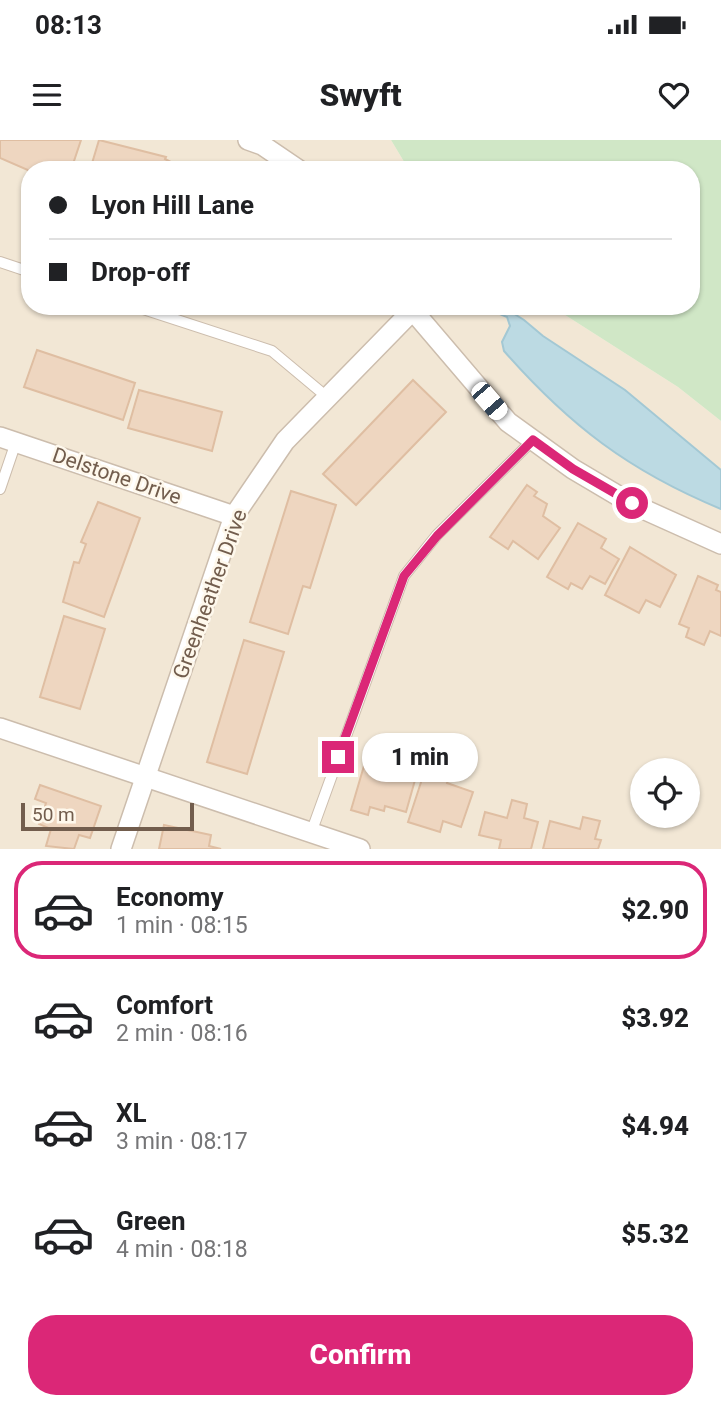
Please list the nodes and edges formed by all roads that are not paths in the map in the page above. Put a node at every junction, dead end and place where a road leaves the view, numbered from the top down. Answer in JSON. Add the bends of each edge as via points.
{"nodes":[{"id":1,"x":248,"y":140,"type":"edge"},
{"id":2,"x":286,"y":161,"type":"edge"},
{"id":3,"x":0,"y":262,"type":"edge"},
{"id":4,"x":21,"y":269,"type":"edge"},
{"id":5,"x":162,"y":315,"type":"edge"},
{"id":6,"x":405,"y":315,"type":"edge"},
{"id":7,"x":416,"y":315,"type":"edge"},
{"id":8,"x":327,"y":397,"type":"junction"},
{"id":9,"x":8,"y":439,"type":"edge"},
{"id":10,"x":533,"y":440,"type":"junction"},
{"id":11,"x":0,"y":489,"type":"edge"},
{"id":12,"x":234,"y":516,"type":"junction"},
{"id":13,"x":721,"y":544,"type":"edge"},
{"id":14,"x":0,"y":728,"type":"edge"},
{"id":15,"x":145,"y":777,"type":"junction"},
{"id":16,"x":311,"y":833,"type":"junction"},
{"id":17,"x":121,"y":849,"type":"edge"},
{"id":18,"x":360,"y":849,"type":"edge"}],
"edges":[{"from":1,"to":2,"type":"street"},
{"from":3,"to":4,"type":"lane"},
{"from":5,"to":8,"type":"lane","via":[[272,351]]},
{"from":6,"to":8,"type":"street","name":"Greenheather Drive"},
{"from":7,"to":10,"type":"street","via":[[508,422]]},
{"from":8,"to":12,"type":"street","name":"Greenheather Drive","via":[[285,441]]},
{"from":9,"to":11,"type":"lane"},
{"from":9,"to":12,"type":"street","name":"Delstone Drive"},
{"from":10,"to":13,"type":"street","via":[[632,503]]},
{"from":10,"to":16,"type":"lane","via":[[437,536],[404,576]]},
{"from":12,"to":15,"type":"street","name":"Greenheather Drive"},
{"from":14,"to":15,"type":"street"},
{"from":15,"to":16,"type":"street"},
{"from":15,"to":17,"type":"street","name":"Greenheather Drive"},
{"from":16,"to":18,"type":"street"}]}
